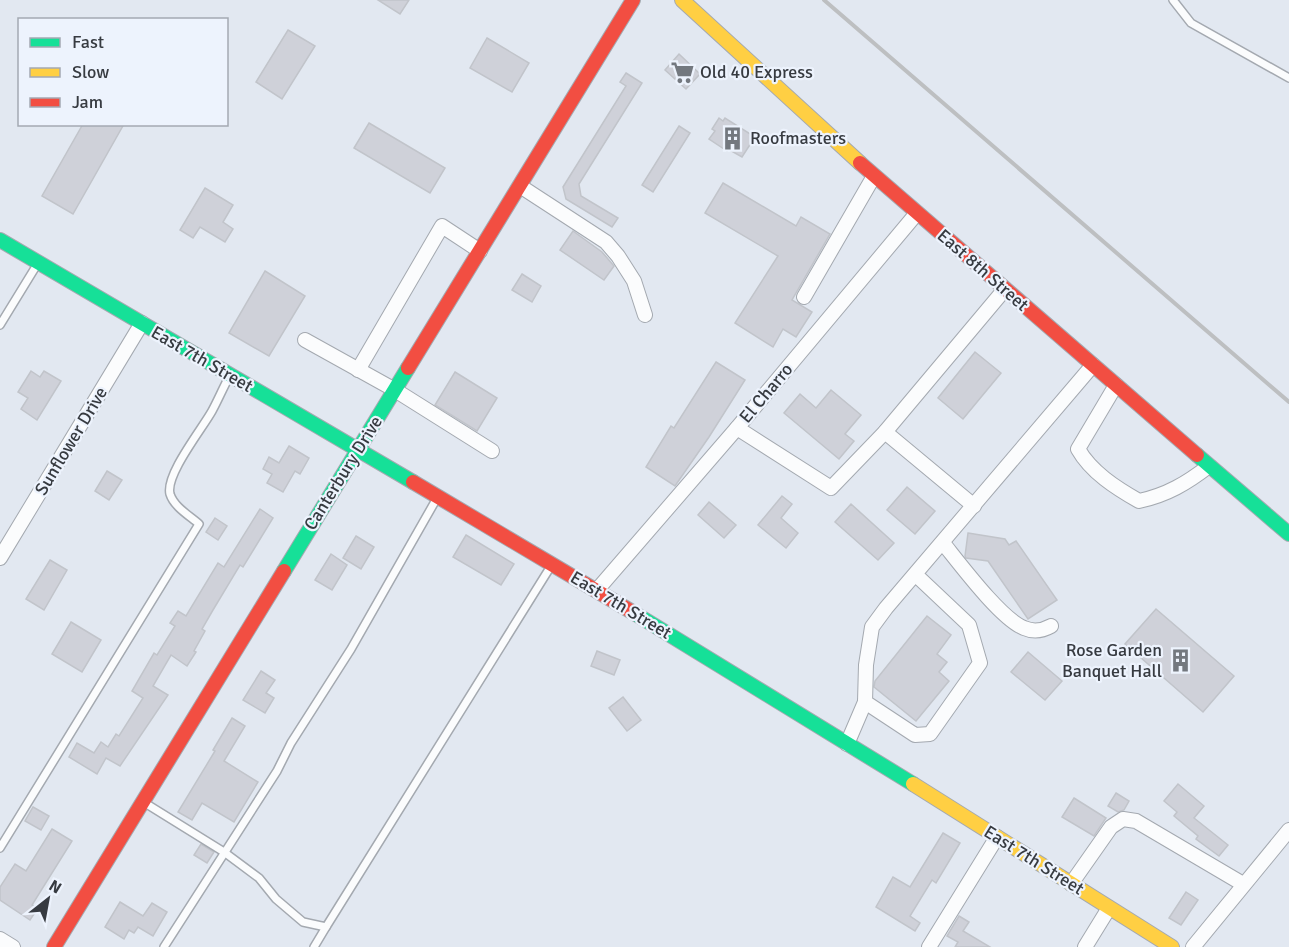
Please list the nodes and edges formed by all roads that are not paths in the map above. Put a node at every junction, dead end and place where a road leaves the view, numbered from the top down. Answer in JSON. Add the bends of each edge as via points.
{"nodes":[{"id":1,"x":633,"y":0,"type":"edge"},
{"id":2,"x":682,"y":0,"type":"edge"},
{"id":3,"x":1173,"y":0,"type":"edge"},
{"id":4,"x":1289,"y":78,"type":"edge"},
{"id":5,"x":874,"y":176,"type":"junction"},
{"id":6,"x":520,"y":186,"type":"junction"},
{"id":7,"x":918,"y":213,"type":"junction"},
{"id":8,"x":0,"y":240,"type":"edge"},
{"id":9,"x":480,"y":251,"type":"junction"},
{"id":10,"x":38,"y":263,"type":"junction"},
{"id":11,"x":1005,"y":289,"type":"junction"},
{"id":12,"x":804,"y":297,"type":"dead end"},
{"id":13,"x":645,"y":315,"type":"dead end"},
{"id":14,"x":142,"y":323,"type":"junction"},
{"id":15,"x":0,"y":325,"type":"edge"},
{"id":16,"x":305,"y":340,"type":"dead end"},
{"id":17,"x":1093,"y":365,"type":"junction"},
{"id":18,"x":358,"y":370,"type":"junction"},
{"id":19,"x":230,"y":374,"type":"junction"},
{"id":20,"x":1116,"y":385,"type":"junction"},
{"id":21,"x":394,"y":390,"type":"junction"},
{"id":22,"x":737,"y":428,"type":"junction"},
{"id":23,"x":885,"y":432,"type":"junction"},
{"id":24,"x":358,"y":449,"type":"junction"},
{"id":25,"x":492,"y":451,"type":"dead end"},
{"id":26,"x":1209,"y":466,"type":"junction"},
{"id":27,"x":438,"y":496,"type":"junction"},
{"id":28,"x":974,"y":506,"type":"junction"},
{"id":29,"x":1289,"y":534,"type":"edge"},
{"id":30,"x":943,"y":543,"type":"junction"},
{"id":31,"x":0,"y":558,"type":"edge"},
{"id":32,"x":553,"y":564,"type":"junction"},
{"id":33,"x":916,"y":575,"type":"junction"},
{"id":34,"x":597,"y":590,"type":"junction"},
{"id":35,"x":1051,"y":626,"type":"dead end"},
{"id":36,"x":865,"y":702,"type":"junction"},
{"id":37,"x":847,"y":744,"type":"junction"},
{"id":38,"x":143,"y":802,"type":"junction"},
{"id":39,"x":1289,"y":830,"type":"edge"},
{"id":40,"x":998,"y":837,"type":"junction"},
{"id":41,"x":0,"y":848,"type":"edge"},
{"id":42,"x":224,"y":852,"type":"junction"},
{"id":43,"x":1071,"y":884,"type":"junction"},
{"id":44,"x":1243,"y":884,"type":"junction"},
{"id":45,"x":1109,"y":908,"type":"junction"},
{"id":46,"x":326,"y":927,"type":"junction"},
{"id":47,"x":0,"y":939,"type":"edge"},
{"id":48,"x":1153,"y":942,"type":"edge"},
{"id":49,"x":13,"y":947,"type":"edge"},
{"id":50,"x":54,"y":947,"type":"edge"},
{"id":51,"x":164,"y":947,"type":"edge"},
{"id":52,"x":314,"y":947,"type":"edge"},
{"id":53,"x":929,"y":947,"type":"edge"},
{"id":54,"x":1085,"y":947,"type":"edge"},
{"id":55,"x":1172,"y":947,"type":"edge"},
{"id":56,"x":1193,"y":947,"type":"edge"}],
"edges":[{"from":1,"to":6,"type":"street","name":"Canterbury Drive"},
{"from":2,"to":5,"type":"street","name":"East 8th Street"},
{"from":3,"to":4,"type":"lane","via":[[1191,22]]},
{"from":5,"to":7,"type":"street","name":"East 8th Street"},
{"from":5,"to":12,"type":"street"},
{"from":6,"to":9,"type":"street","name":"Canterbury Drive"},
{"from":6,"to":13,"type":"street","via":[[606,242],[634,281]]},
{"from":7,"to":11,"type":"street","name":"East 8th Street"},
{"from":7,"to":22,"type":"street","name":"El Charro"},
{"from":8,"to":10,"type":"street","name":"East 7th Street"},
{"from":9,"to":18,"type":"street","via":[[442,226]]},
{"from":9,"to":21,"type":"street","name":"Canterbury Drive"},
{"from":10,"to":14,"type":"street","name":"East 7th Street"},
{"from":10,"to":15,"type":"lane"},
{"from":11,"to":17,"type":"street","name":"East 8th Street"},
{"from":11,"to":23,"type":"street"},
{"from":14,"to":19,"type":"street","name":"East 7th Street"},
{"from":14,"to":31,"type":"street","name":"Sunflower Drive"},
{"from":16,"to":18,"type":"street"},
{"from":17,"to":20,"type":"street","name":"East 8th Street"},
{"from":17,"to":28,"type":"street"},
{"from":18,"to":21,"type":"street"},
{"from":19,"to":24,"type":"street","name":"East 7th Street"},
{"from":19,"to":41,"type":"lane","via":[[169,487],[176,504],[199,525]]},
{"from":20,"to":26,"type":"street","name":"East 8th Street"},
{"from":20,"to":26,"type":"street","via":[[1078,449],[1082,458],[1111,484],[1138,501],[1150,499],[1189,482]]},
{"from":21,"to":24,"type":"street","name":"Canterbury Drive"},
{"from":21,"to":25,"type":"street"},
{"from":22,"to":23,"type":"street","name":"El Charro","via":[[831,488]]},
{"from":22,"to":34,"type":"street"},
{"from":23,"to":28,"type":"street"},
{"from":24,"to":27,"type":"street","name":"East 7th Street"},
{"from":24,"to":38,"type":"street","name":"Canterbury Drive"},
{"from":26,"to":29,"type":"street","name":"East 8th Street"},
{"from":27,"to":32,"type":"street","name":"East 7th Street"},
{"from":27,"to":42,"type":"lane","via":[[351,649]]},
{"from":28,"to":30,"type":"street"},
{"from":30,"to":33,"type":"street"},
{"from":30,"to":35,"type":"street","via":[[1008,619],[1032,630],[1042,631]]},
{"from":32,"to":34,"type":"street","name":"East 7th Street"},
{"from":32,"to":46,"type":"lane"},
{"from":33,"to":36,"type":"street","via":[[872,627]]},
{"from":33,"to":36,"type":"street","via":[[969,625],[980,663],[930,734],[915,735]]},
{"from":34,"to":37,"type":"street","name":"East 7th Street"},
{"from":36,"to":37,"type":"street"},
{"from":37,"to":40,"type":"street","name":"East 7th Street"},
{"from":38,"to":42,"type":"lane"},
{"from":38,"to":50,"type":"street","name":"Canterbury Drive"},
{"from":39,"to":44,"type":"street"},
{"from":40,"to":43,"type":"street","name":"East 7th Street"},
{"from":40,"to":53,"type":"street"},
{"from":42,"to":46,"type":"lane","via":[[258,878],[303,922]]},
{"from":42,"to":51,"type":"lane"},
{"from":43,"to":44,"type":"street","via":[[1111,827],[1123,819],[1136,821]]},
{"from":43,"to":45,"type":"street","name":"East 7th Street"},
{"from":44,"to":56,"type":"street"},
{"from":45,"to":48,"type":"street","name":"East 7th Street"},
{"from":45,"to":54,"type":"street"},
{"from":46,"to":52,"type":"lane"},
{"from":47,"to":49,"type":"street"},
{"from":48,"to":55,"type":"street","name":"East 7th Street"}]}
